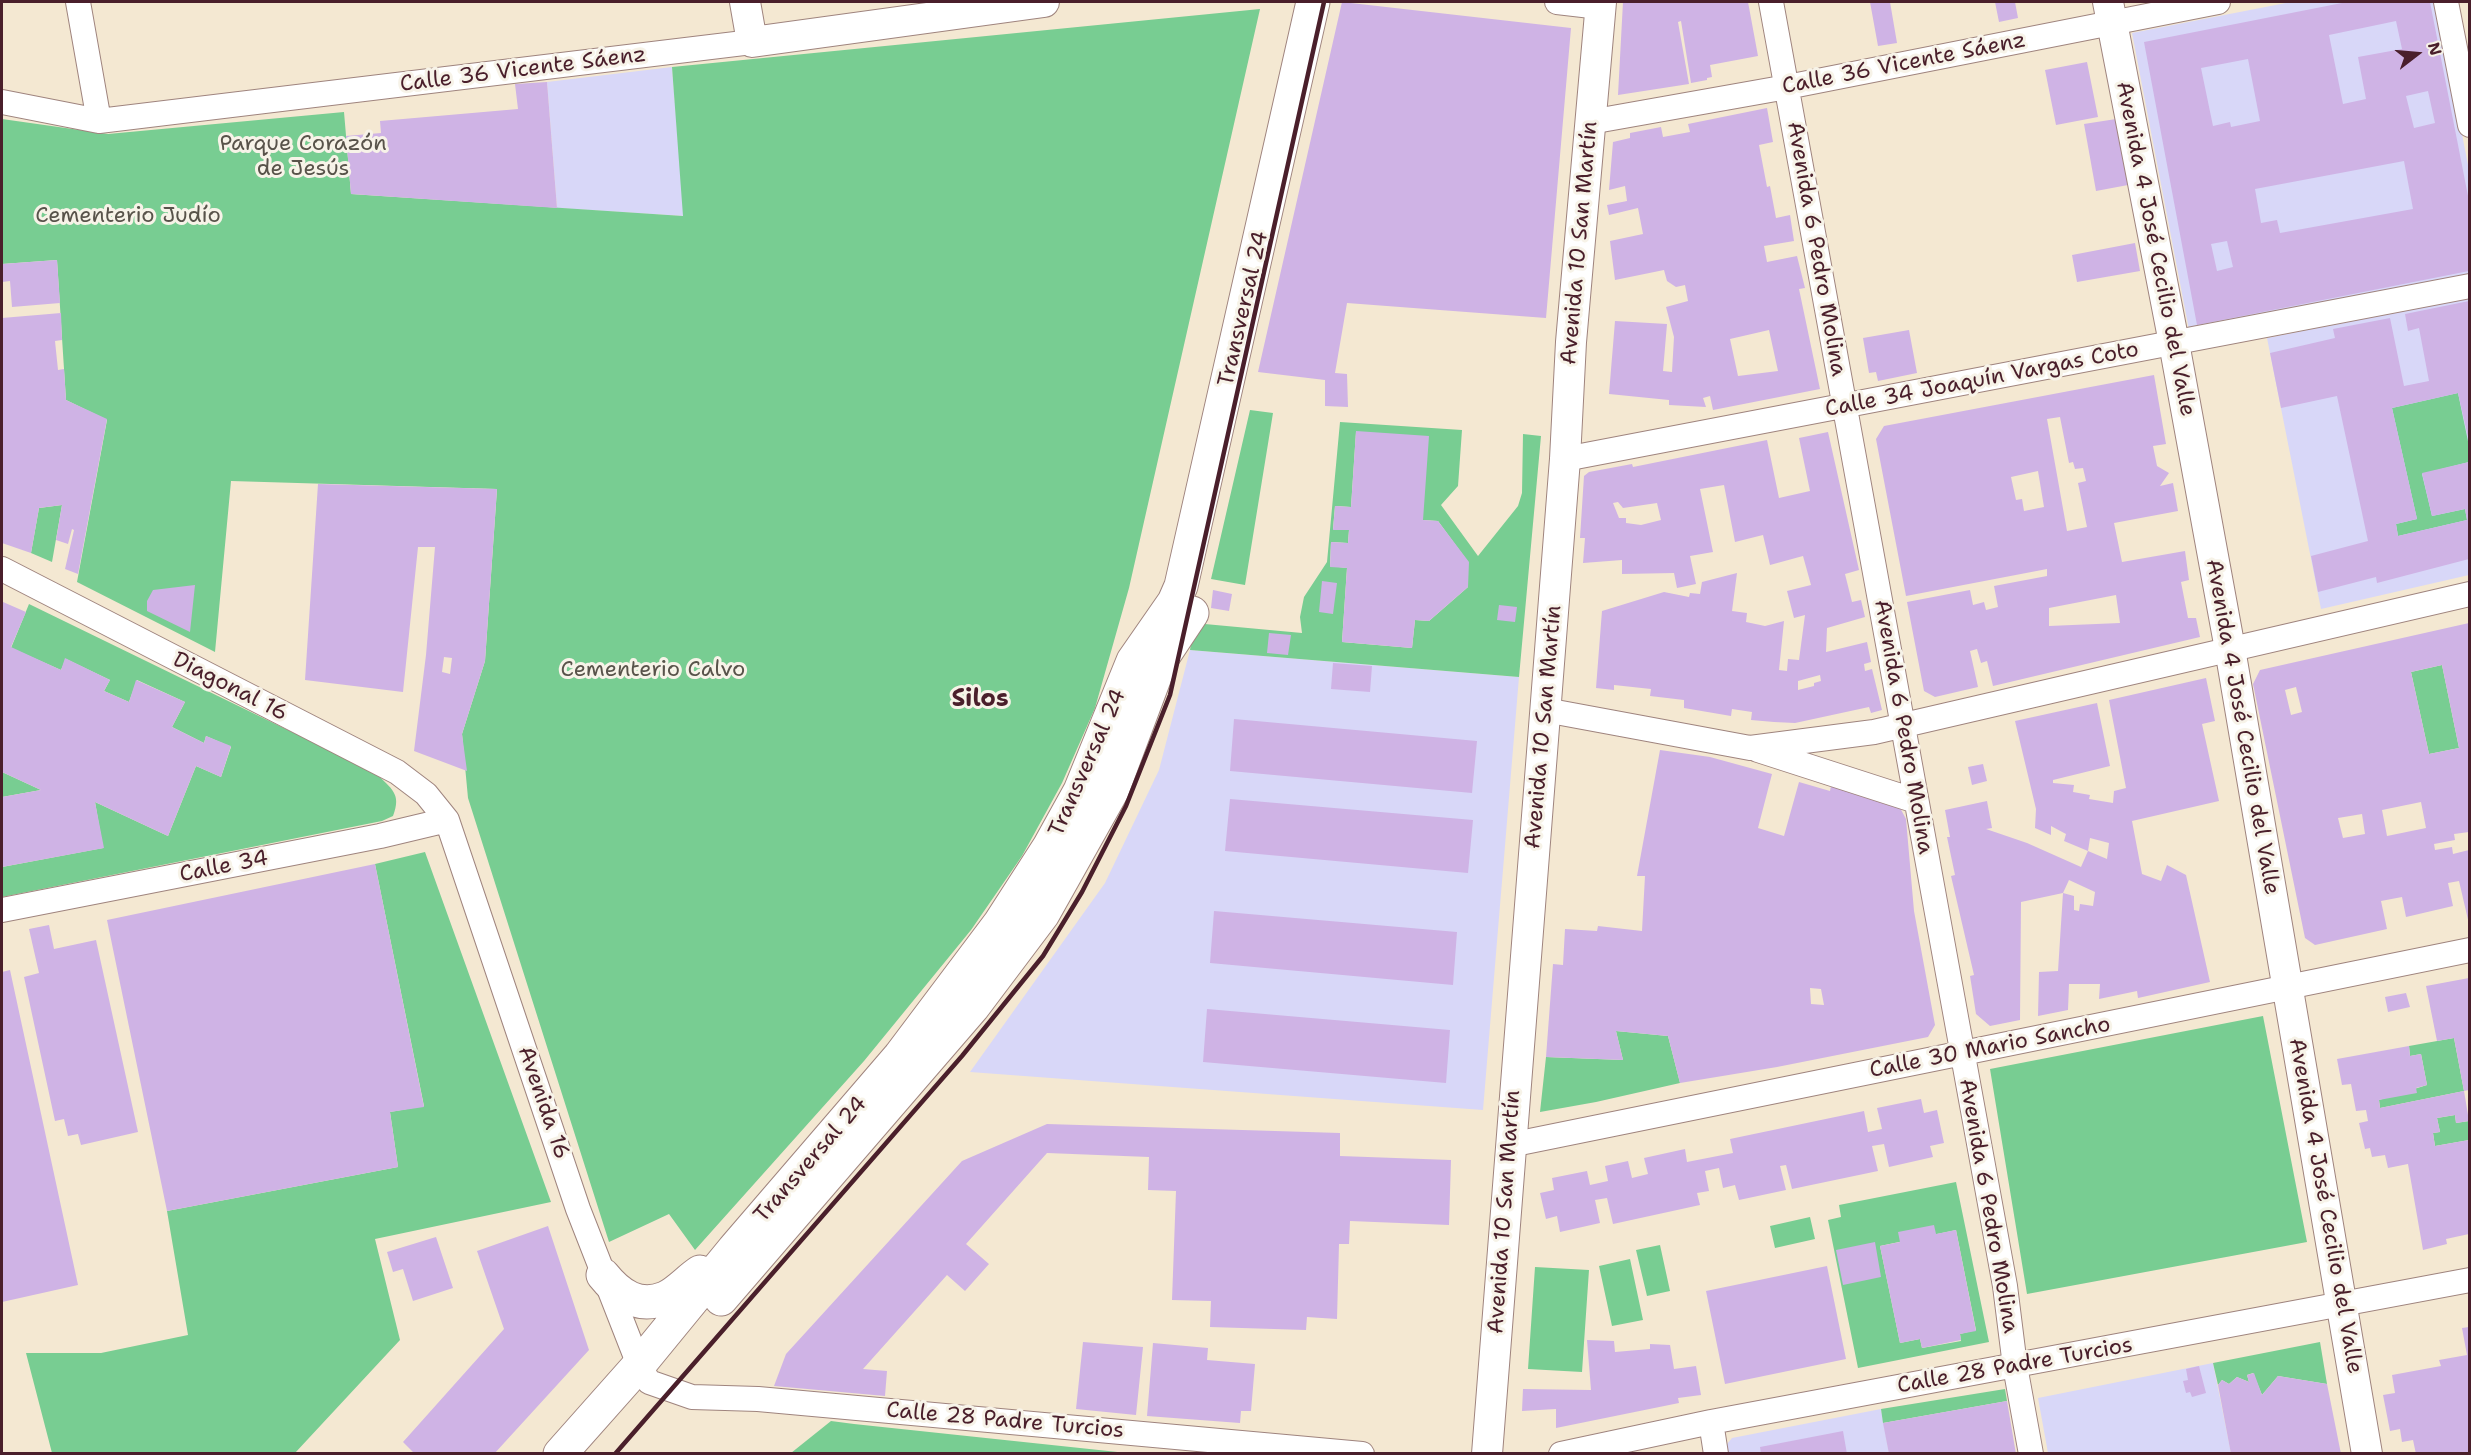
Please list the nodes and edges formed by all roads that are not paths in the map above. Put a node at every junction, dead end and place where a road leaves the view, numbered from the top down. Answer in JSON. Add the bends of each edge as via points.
{"nodes":[{"id":1,"x":78,"y":2,"type":"edge"},
{"id":2,"x":745,"y":2,"type":"edge"},
{"id":3,"x":1044,"y":2,"type":"edge"},
{"id":4,"x":1313,"y":2,"type":"edge"},
{"id":5,"x":1335,"y":2,"type":"edge"},
{"id":6,"x":1557,"y":2,"type":"edge"},
{"id":7,"x":1771,"y":2,"type":"edge"},
{"id":8,"x":2218,"y":2,"type":"edge"},
{"id":9,"x":2446,"y":2,"type":"edge"},
{"id":10,"x":1600,"y":4,"type":"edge"},
{"id":11,"x":2110,"y":12,"type":"edge"},
{"id":12,"x":752,"y":42,"type":"junction"},
{"id":13,"x":1786,"y":87,"type":"junction"},
{"id":14,"x":2,"y":102,"type":"edge"},
{"id":15,"x":99,"y":121,"type":"junction"},
{"id":16,"x":1590,"y":122,"type":"junction"},
{"id":17,"x":2469,"y":125,"type":"edge"},
{"id":18,"x":2469,"y":285,"type":"edge"},
{"id":19,"x":2174,"y":343,"type":"junction"},
{"id":20,"x":1845,"y":407,"type":"junction"},
{"id":21,"x":1565,"y":459,"type":"junction"},
{"id":22,"x":2,"y":569,"type":"edge"},
{"id":23,"x":2469,"y":594,"type":"edge"},
{"id":24,"x":2230,"y":649,"type":"junction"},
{"id":25,"x":1545,"y":710,"type":"junction"},
{"id":26,"x":1903,"y":724,"type":"junction"},
{"id":27,"x":1750,"y":748,"type":"junction"},
{"id":28,"x":1916,"y":801,"type":"junction"},
{"id":29,"x":447,"y":820,"type":"junction"},
{"id":30,"x":2,"y":910,"type":"edge"},
{"id":31,"x":2469,"y":950,"type":"edge"},
{"id":32,"x":2288,"y":988,"type":"junction"},
{"id":33,"x":1962,"y":1053,"type":"junction"},
{"id":34,"x":909,"y":1064,"type":"junction"},
{"id":35,"x":1510,"y":1145,"type":"junction"},
{"id":36,"x":734,"y":1249,"type":"junction"},
{"id":37,"x":603,"y":1275,"type":"junction"},
{"id":38,"x":2469,"y":1280,"type":"edge"},
{"id":39,"x":2342,"y":1306,"type":"junction"},
{"id":40,"x":2016,"y":1366,"type":"junction"},
{"id":41,"x":644,"y":1374,"type":"junction"},
{"id":42,"x":1711,"y":1422,"type":"junction"},
{"id":43,"x":560,"y":1454,"type":"edge"},
{"id":44,"x":586,"y":1454,"type":"edge"},
{"id":45,"x":1362,"y":1454,"type":"edge"},
{"id":46,"x":1487,"y":1454,"type":"edge"},
{"id":47,"x":1561,"y":1454,"type":"edge"},
{"id":48,"x":1716,"y":1454,"type":"edge"},
{"id":49,"x":2031,"y":1454,"type":"edge"},
{"id":50,"x":2367,"y":1454,"type":"edge"}],
"edges":[{"from":1,"to":15,"type":"street"},
{"from":2,"to":12,"type":"street"},
{"from":3,"to":12,"type":"street","name":"Calle 36 Vicente Sáenz"},
{"from":4,"to":34,"type":"main road","name":"Transversal 24","via":[[1181,586],[1133,661],[1080,791],[1049,847]]},
{"from":5,"to":34,"type":"main road","name":"Transversal 24","via":[[1201,596],[1164,655],[1112,791],[1043,914],[1009,962]]},
{"from":6,"to":10,"type":"street"},
{"from":7,"to":13,"type":"street","name":"Avenida 6 Pedro Molina"},
{"from":8,"to":11,"type":"street","name":"Calle 36 Vicente Sáenz"},
{"from":9,"to":17,"type":"street"},
{"from":10,"to":16,"type":"street","name":"Avenida 10 San Martín"},
{"from":11,"to":13,"type":"street","name":"Calle 36 Vicente Sáenz"},
{"from":11,"to":19,"type":"street","name":"Avenida 4 José Cecilio del Valle"},
{"from":12,"to":15,"type":"street","name":"Calle 36 Vicente Sáenz"},
{"from":13,"to":16,"type":"street","name":"Calle 36 Vicente Sáenz"},
{"from":13,"to":20,"type":"street","name":"Avenida 6 Pedro Molina"},
{"from":14,"to":15,"type":"street","name":"Calle 36 Vicente Sáenz"},
{"from":16,"to":21,"type":"street","name":"Avenida 10 San Martín","via":[[1570,342]]},
{"from":18,"to":19,"type":"street","name":"Calle 34 Joaquín Vargas Coto"},
{"from":19,"to":20,"type":"street","name":"Calle 34 Joaquín Vargas Coto"},
{"from":19,"to":24,"type":"street","name":"Avenida 4 José Cecilio del Valle"},
{"from":20,"to":21,"type":"street","name":"Calle 34 Joaquín Vargas Coto"},
{"from":20,"to":26,"type":"street","name":"Avenida 6 Pedro Molina"},
{"from":21,"to":25,"type":"street","name":"Avenida 10 San Martín"},
{"from":22,"to":29,"type":"street","name":"Diagonal 16","via":[[397,772],[426,794]]},
{"from":23,"to":24,"type":"street"},
{"from":24,"to":26,"type":"street"},
{"from":24,"to":32,"type":"street","name":"Avenida 4 José Cecilio del Valle"},
{"from":25,"to":27,"type":"street"},
{"from":25,"to":35,"type":"street","name":"Avenida 10 San Martín"},
{"from":26,"to":27,"type":"street"},
{"from":26,"to":28,"type":"street","name":"Avenida 6 Pedro Molina"},
{"from":27,"to":28,"type":"street"},
{"from":28,"to":33,"type":"street","name":"Avenida 6 Pedro Molina"},
{"from":29,"to":30,"type":"street","name":"Calle 34"},
{"from":29,"to":37,"type":"street","name":"Avenida 16"},
{"from":31,"to":32,"type":"street","name":"Calle 30 Mario Sancho"},
{"from":32,"to":33,"type":"street","name":"Calle 30 Mario Sancho"},
{"from":32,"to":39,"type":"street","name":"Avenida 4 José Cecilio del Valle"},
{"from":33,"to":35,"type":"street","name":"Calle 30 Mario Sancho"},
{"from":33,"to":40,"type":"street","name":"Avenida 6 Pedro Molina"},
{"from":34,"to":36,"type":"main road","name":"Transversal 24"},
{"from":34,"to":41,"type":"main road","name":"Transversal 24"},
{"from":35,"to":46,"type":"street","name":"Avenida 10 San Martín"},
{"from":36,"to":37,"type":"main road","via":[[667,1297],[655,1300],[629,1300]]},
{"from":36,"to":41,"type":"main road","name":"Transversal 24"},
{"from":37,"to":41,"type":"street","name":"Avenida 16"},
{"from":38,"to":39,"type":"street","name":"Calle 28 Padre Turcios"},
{"from":39,"to":40,"type":"street","name":"Calle 28 Padre Turcios"},
{"from":39,"to":50,"type":"street","name":"Avenida 4 José Cecilio del Valle"},
{"from":40,"to":42,"type":"street","name":"Calle 28 Padre Turcios"},
{"from":40,"to":49,"type":"street","name":"Avenida 6 Pedro Molina"},
{"from":41,"to":43,"type":"main road","name":"Transversal 24"},
{"from":41,"to":44,"type":"main road","name":"Transversal 24"},
{"from":41,"to":45,"type":"street","name":"Calle 28 Padre Turcios","via":[[692,1397],[758,1399]]},
{"from":42,"to":47,"type":"street","name":"Calle 28 Padre Turcios"},
{"from":42,"to":48,"type":"street"}]}
